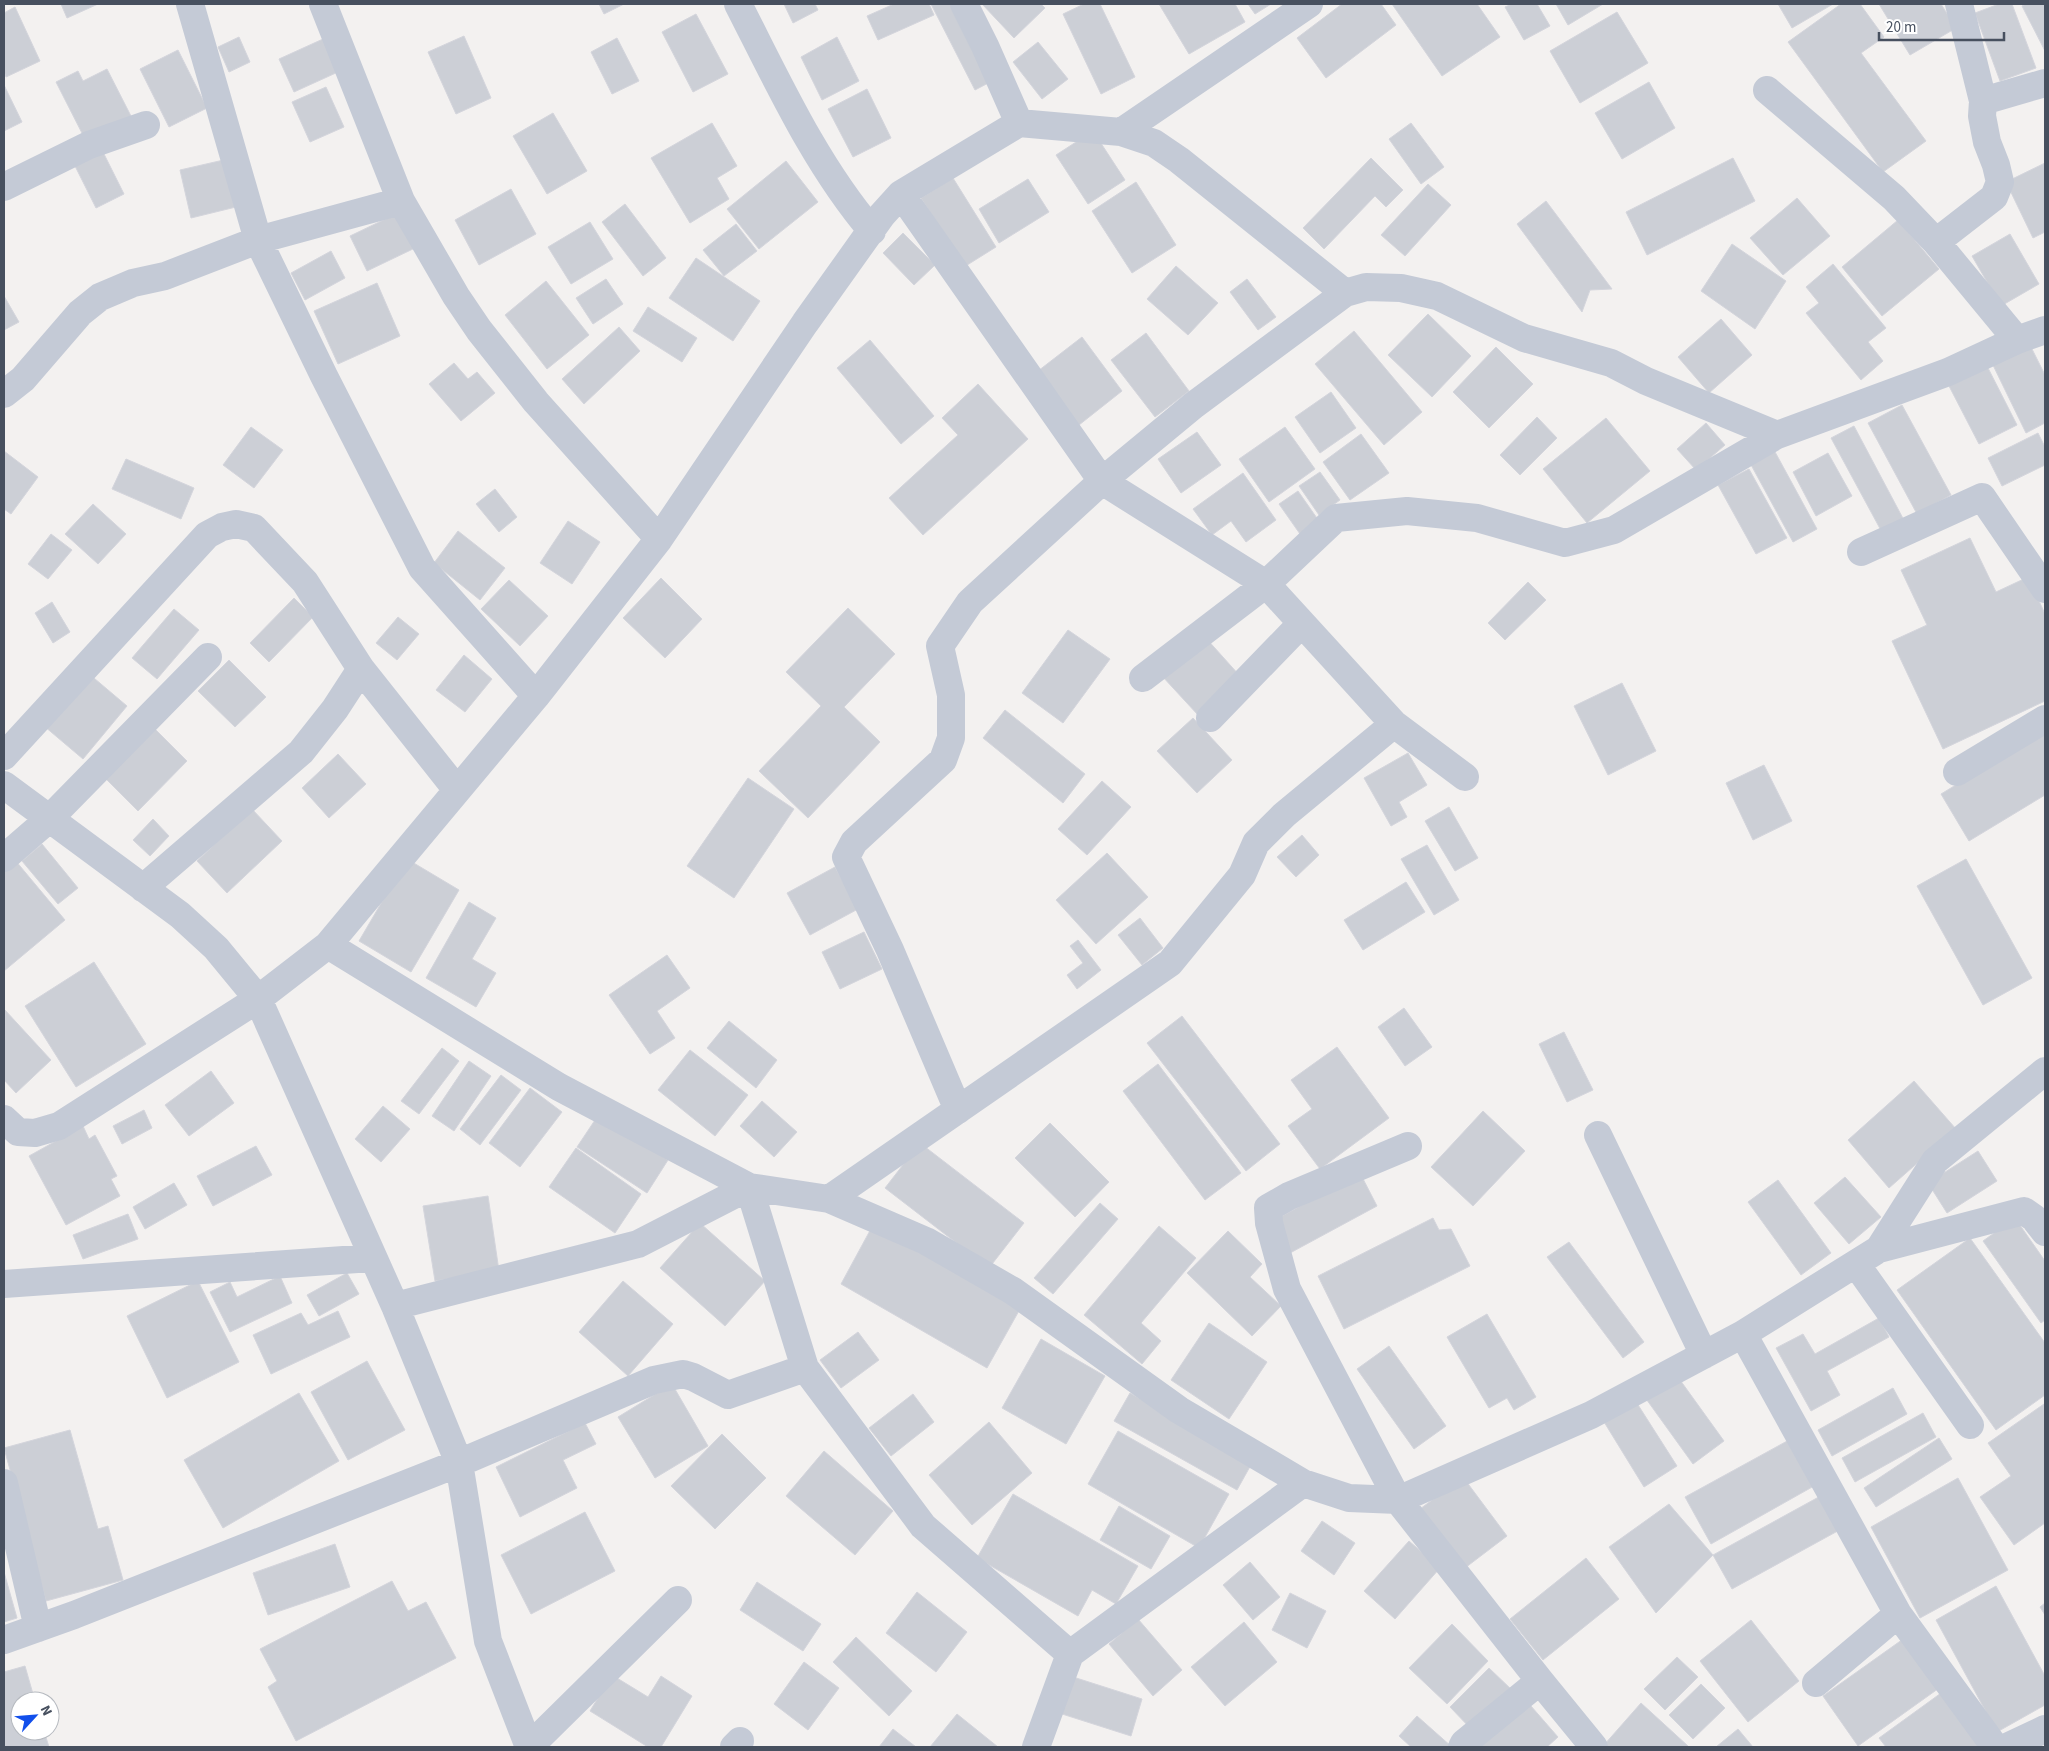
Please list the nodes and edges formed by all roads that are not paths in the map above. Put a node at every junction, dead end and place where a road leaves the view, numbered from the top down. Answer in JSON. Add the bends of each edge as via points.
{"nodes":[{"id":1,"x":190,"y":4,"type":"edge"},
{"id":2,"x":323,"y":4,"type":"edge"},
{"id":3,"x":738,"y":4,"type":"edge"},
{"id":4,"x":964,"y":4,"type":"edge"},
{"id":5,"x":1309,"y":4,"type":"edge"},
{"id":6,"x":1959,"y":4,"type":"edge"},
{"id":7,"x":2045,"y":83,"type":"edge"},
{"id":8,"x":1767,"y":90,"type":"dead end"},
{"id":9,"x":1983,"y":101,"type":"junction"},
{"id":10,"x":1018,"y":123,"type":"junction"},
{"id":11,"x":146,"y":125,"type":"dead end"},
{"id":12,"x":1121,"y":132,"type":"junction"},
{"id":13,"x":4,"y":188,"type":"edge"},
{"id":14,"x":901,"y":194,"type":"junction"},
{"id":15,"x":401,"y":201,"type":"junction"},
{"id":16,"x":872,"y":231,"type":"junction"},
{"id":17,"x":258,"y":240,"type":"junction"},
{"id":18,"x":1936,"y":242,"type":"junction"},
{"id":19,"x":1345,"y":293,"type":"junction"},
{"id":20,"x":2045,"y":330,"type":"edge"},
{"id":21,"x":2017,"y":340,"type":"junction"},
{"id":22,"x":4,"y":394,"type":"edge"},
{"id":23,"x":1777,"y":435,"type":"junction"},
{"id":24,"x":1102,"y":480,"type":"junction"},
{"id":25,"x":659,"y":539,"type":"junction"},
{"id":26,"x":1861,"y":552,"type":"dead end"},
{"id":27,"x":1266,"y":584,"type":"junction"},
{"id":28,"x":2045,"y":589,"type":"edge"},
{"id":29,"x":1301,"y":624,"type":"junction"},
{"id":30,"x":208,"y":656,"type":"dead end"},
{"id":31,"x":361,"y":669,"type":"junction"},
{"id":32,"x":1143,"y":678,"type":"dead end"},
{"id":33,"x":536,"y":696,"type":"junction"},
{"id":34,"x":1210,"y":718,"type":"dead end"},
{"id":35,"x":2045,"y":719,"type":"edge"},
{"id":36,"x":1394,"y":724,"type":"junction"},
{"id":37,"x":4,"y":756,"type":"edge"},
{"id":38,"x":1957,"y":772,"type":"dead end"},
{"id":39,"x":1466,"y":777,"type":"dead end"},
{"id":40,"x":4,"y":785,"type":"edge"},
{"id":41,"x":457,"y":790,"type":"junction"},
{"id":42,"x":49,"y":819,"type":"junction"},
{"id":43,"x":4,"y":858,"type":"edge"},
{"id":44,"x":143,"y":888,"type":"junction"},
{"id":45,"x":328,"y":945,"type":"junction"},
{"id":46,"x":258,"y":999,"type":"junction"},
{"id":47,"x":2045,"y":1071,"type":"edge"},
{"id":48,"x":958,"y":1110,"type":"junction"},
{"id":49,"x":4,"y":1119,"type":"edge"},
{"id":50,"x":1598,"y":1135,"type":"dead end"},
{"id":51,"x":1408,"y":1146,"type":"dead end"},
{"id":52,"x":749,"y":1187,"type":"junction"},
{"id":53,"x":829,"y":1199,"type":"junction"},
{"id":54,"x":2045,"y":1232,"type":"edge"},
{"id":55,"x":1879,"y":1249,"type":"junction"},
{"id":56,"x":372,"y":1258,"type":"junction"},
{"id":57,"x":1856,"y":1264,"type":"junction"},
{"id":58,"x":4,"y":1284,"type":"edge"},
{"id":59,"x":395,"y":1306,"type":"junction"},
{"id":60,"x":1743,"y":1334,"type":"junction"},
{"id":61,"x":1704,"y":1355,"type":"junction"},
{"id":62,"x":805,"y":1368,"type":"junction"},
{"id":63,"x":1970,"y":1425,"type":"dead end"},
{"id":64,"x":459,"y":1463,"type":"junction"},
{"id":65,"x":4,"y":1483,"type":"edge"},
{"id":66,"x":1303,"y":1483,"type":"junction"},
{"id":67,"x":1398,"y":1500,"type":"junction"},
{"id":68,"x":678,"y":1600,"type":"dead end"},
{"id":69,"x":1898,"y":1614,"type":"junction"},
{"id":70,"x":38,"y":1628,"type":"junction"},
{"id":71,"x":4,"y":1640,"type":"edge"},
{"id":72,"x":1070,"y":1654,"type":"junction"},
{"id":73,"x":1540,"y":1681,"type":"junction"},
{"id":74,"x":1816,"y":1683,"type":"dead end"},
{"id":75,"x":2045,"y":1729,"type":"edge"},
{"id":76,"x":529,"y":1747,"type":"edge"},
{"id":77,"x":1036,"y":1747,"type":"edge"},
{"id":78,"x":1462,"y":1747,"type":"edge"},
{"id":79,"x":1594,"y":1747,"type":"edge"},
{"id":80,"x":1995,"y":1747,"type":"edge"},
{"id":81,"x":2007,"y":1747,"type":"edge"}],
"edges":[{"from":1,"to":17,"type":"street"},
{"from":2,"to":15,"type":"street"},
{"from":3,"to":16,"type":"street","via":[[830,174]]},
{"from":4,"to":10,"type":"street"},
{"from":5,"to":12,"type":"street"},
{"from":6,"to":9,"type":"street"},
{"from":7,"to":9,"type":"street"},
{"from":8,"to":18,"type":"street","via":[[1894,198]]},
{"from":9,"to":18,"type":"street","via":[[1987,142],[2000,182],[1994,197]]},
{"from":10,"to":12,"type":"street"},
{"from":10,"to":14,"type":"street"},
{"from":11,"to":13,"type":"street","via":[[89,144]]},
{"from":12,"to":19,"type":"street","via":[[1154,144],[1179,160]]},
{"from":14,"to":16,"type":"street"},
{"from":14,"to":24,"type":"street"},
{"from":15,"to":17,"type":"street"},
{"from":15,"to":25,"type":"street","via":[[479,330],[536,402]]},
{"from":16,"to":25,"type":"street","via":[[805,323]]},
{"from":17,"to":22,"type":"street","via":[[100,297],[80,313],[43,359]]},
{"from":17,"to":33,"type":"street","via":[[422,568]]},
{"from":18,"to":21,"type":"street"},
{"from":19,"to":23,"type":"street","via":[[1366,287],[1401,288],[1438,296],[1524,338],[1611,363],[1646,382]]},
{"from":19,"to":24,"type":"street","via":[[1194,405]]},
{"from":20,"to":21,"type":"street"},
{"from":21,"to":23,"type":"street","via":[[1948,372]]},
{"from":23,"to":27,"type":"street","via":[[1614,530],[1566,543],[1478,518],[1460,516],[1407,511],[1336,518]]},
{"from":24,"to":27,"type":"street"},
{"from":24,"to":48,"type":"street","via":[[970,602],[940,646],[951,695],[951,738],[942,760],[854,842],[846,857],[890,950]]},
{"from":25,"to":33,"type":"street"},
{"from":26,"to":28,"type":"street","via":[[1982,497]]},
{"from":27,"to":29,"type":"street"},
{"from":27,"to":32,"type":"street"},
{"from":29,"to":34,"type":"street"},
{"from":29,"to":36,"type":"street"},
{"from":30,"to":42,"type":"street"},
{"from":31,"to":37,"type":"street","via":[[306,582],[254,528],[236,524],[222,527],[207,535]]},
{"from":31,"to":41,"type":"street"},
{"from":31,"to":44,"type":"street","via":[[301,752]]},
{"from":33,"to":41,"type":"street"},
{"from":35,"to":38,"type":"street"},
{"from":36,"to":39,"type":"street"},
{"from":36,"to":48,"type":"street","via":[[1284,815],[1256,843],[1242,875],[1170,963]]},
{"from":40,"to":42,"type":"street"},
{"from":41,"to":45,"type":"street"},
{"from":42,"to":43,"type":"street"},
{"from":42,"to":44,"type":"street"},
{"from":44,"to":46,"type":"street","via":[[180,915],[216,948]]},
{"from":45,"to":46,"type":"street"},
{"from":45,"to":52,"type":"street","via":[[559,1087]]},
{"from":46,"to":49,"type":"street","via":[[59,1126],[35,1133],[18,1132]]},
{"from":46,"to":56,"type":"street"},
{"from":47,"to":55,"type":"street","via":[[1935,1161]]},
{"from":48,"to":53,"type":"street"},
{"from":50,"to":61,"type":"street"},
{"from":51,"to":67,"type":"street","via":[[1268,1208],[1287,1289]]},
{"from":52,"to":53,"type":"street"},
{"from":52,"to":59,"type":"street","via":[[638,1244]]},
{"from":52,"to":62,"type":"street"},
{"from":53,"to":66,"type":"street","via":[[926,1241],[1013,1290],[1179,1410]]},
{"from":54,"to":55,"type":"street","via":[[2024,1211]]},
{"from":55,"to":57,"type":"street"},
{"from":56,"to":58,"type":"street"},
{"from":56,"to":59,"type":"street"},
{"from":57,"to":60,"type":"street"},
{"from":57,"to":63,"type":"street"},
{"from":59,"to":64,"type":"street"},
{"from":60,"to":61,"type":"street"},
{"from":60,"to":69,"type":"street"},
{"from":61,"to":67,"type":"street","via":[[1591,1415]]},
{"from":62,"to":64,"type":"street","via":[[728,1395],[693,1376],[683,1374],[654,1380]]},
{"from":62,"to":72,"type":"street","via":[[923,1526]]},
{"from":64,"to":70,"type":"street"},
{"from":64,"to":76,"type":"street","via":[[488,1641]]},
{"from":65,"to":70,"type":"street"},
{"from":66,"to":67,"type":"street","via":[[1349,1498]]},
{"from":66,"to":72,"type":"street"},
{"from":67,"to":73,"type":"street"},
{"from":68,"to":76,"type":"street"},
{"from":69,"to":74,"type":"street"},
{"from":69,"to":80,"type":"street"},
{"from":70,"to":71,"type":"street"},
{"from":72,"to":77,"type":"street"},
{"from":73,"to":78,"type":"street"},
{"from":73,"to":79,"type":"street"},
{"from":75,"to":81,"type":"street"}]}
